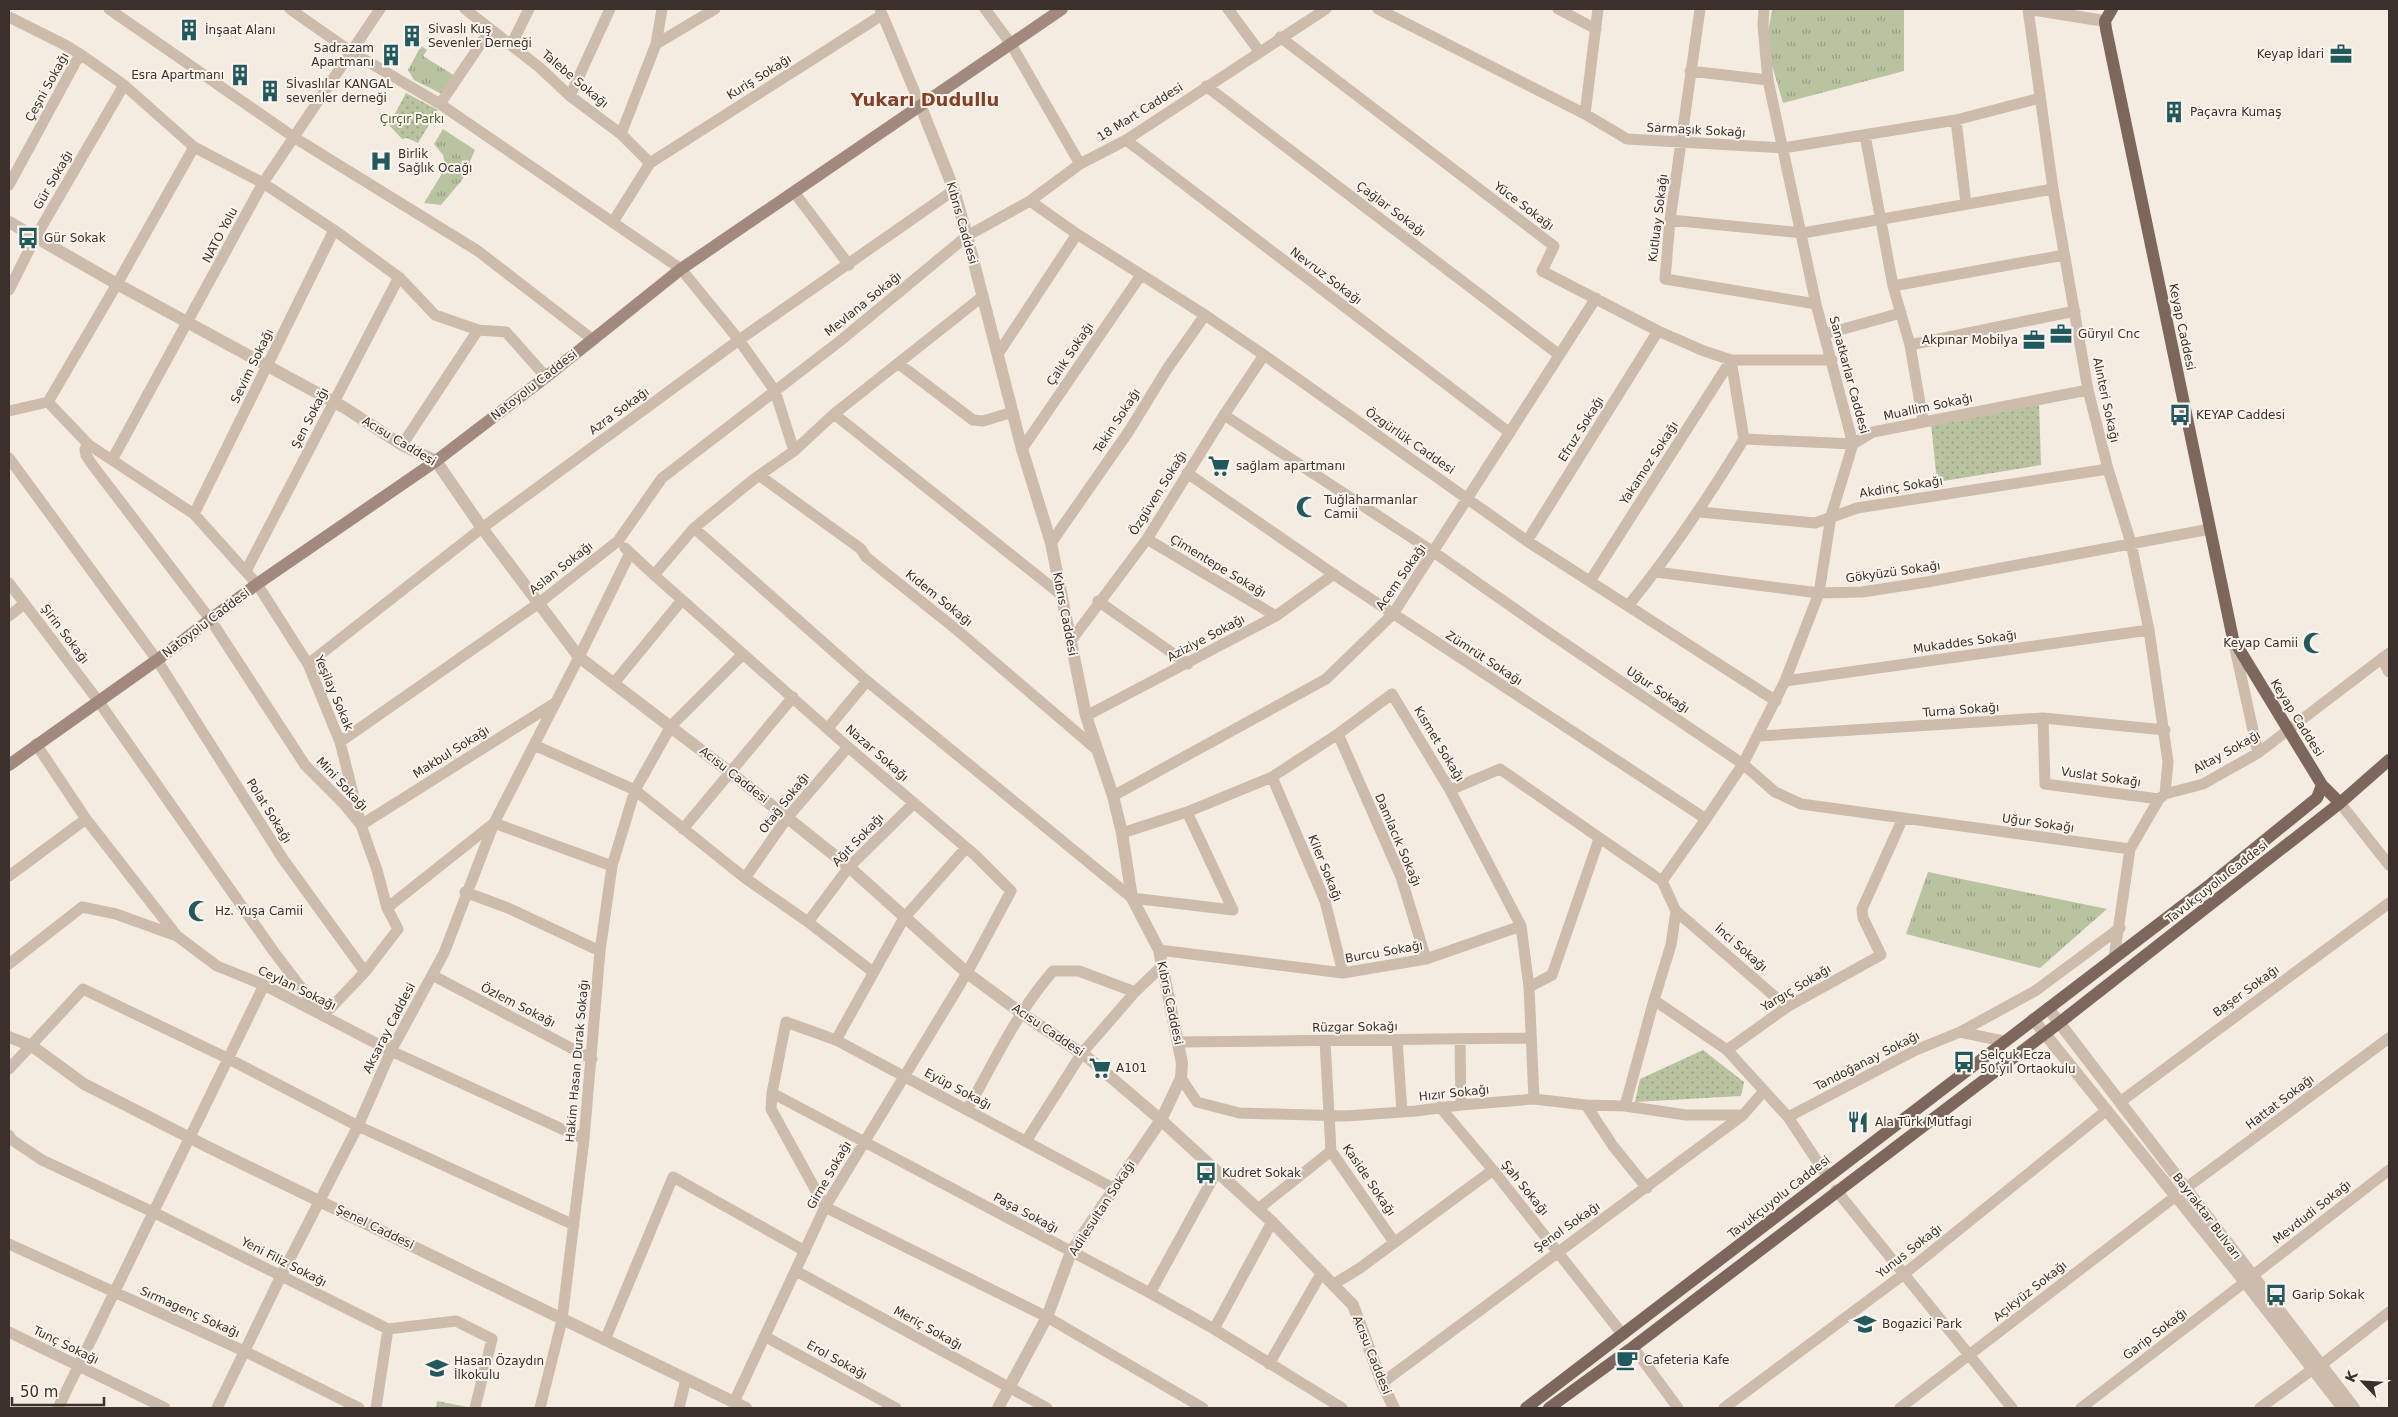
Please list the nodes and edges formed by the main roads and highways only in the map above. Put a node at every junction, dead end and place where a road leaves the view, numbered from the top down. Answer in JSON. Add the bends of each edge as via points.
{"nodes":[{"id":1,"x":1062,"y":9,"type":"edge"},
{"id":2,"x":2112,"y":9,"type":"edge"},
{"id":3,"x":2389,"y":760,"type":"edge"},
{"id":4,"x":10,"y":762,"type":"edge"},
{"id":5,"x":2322,"y":785,"type":"junction"},
{"id":6,"x":2340,"y":803,"type":"junction"},
{"id":7,"x":1526,"y":1408,"type":"edge"},
{"id":8,"x":1549,"y":1408,"type":"edge"}],
"edges":[{"from":1,"to":4,"type":"main road","name":"Natoyolu Caddesi","via":[[681,270],[436,461]]},
{"from":2,"to":5,"type":"main road","name":"Keyap Caddesi","via":[[2105,21],[2233,639]]},
{"from":3,"to":6,"type":"main road","name":"Tavukçuyolu Caddesi"},
{"from":5,"to":6,"type":"main road","name":"Keyap Caddesi"},
{"from":5,"to":7,"type":"main road","name":"Tavukçuyolu Caddesi","via":[[2317,798],[2114,958]]},
{"from":6,"to":8,"type":"main road","name":"Tavukçuyolu Caddesi","via":[[2059,1023],[1634,1347]]}]}
